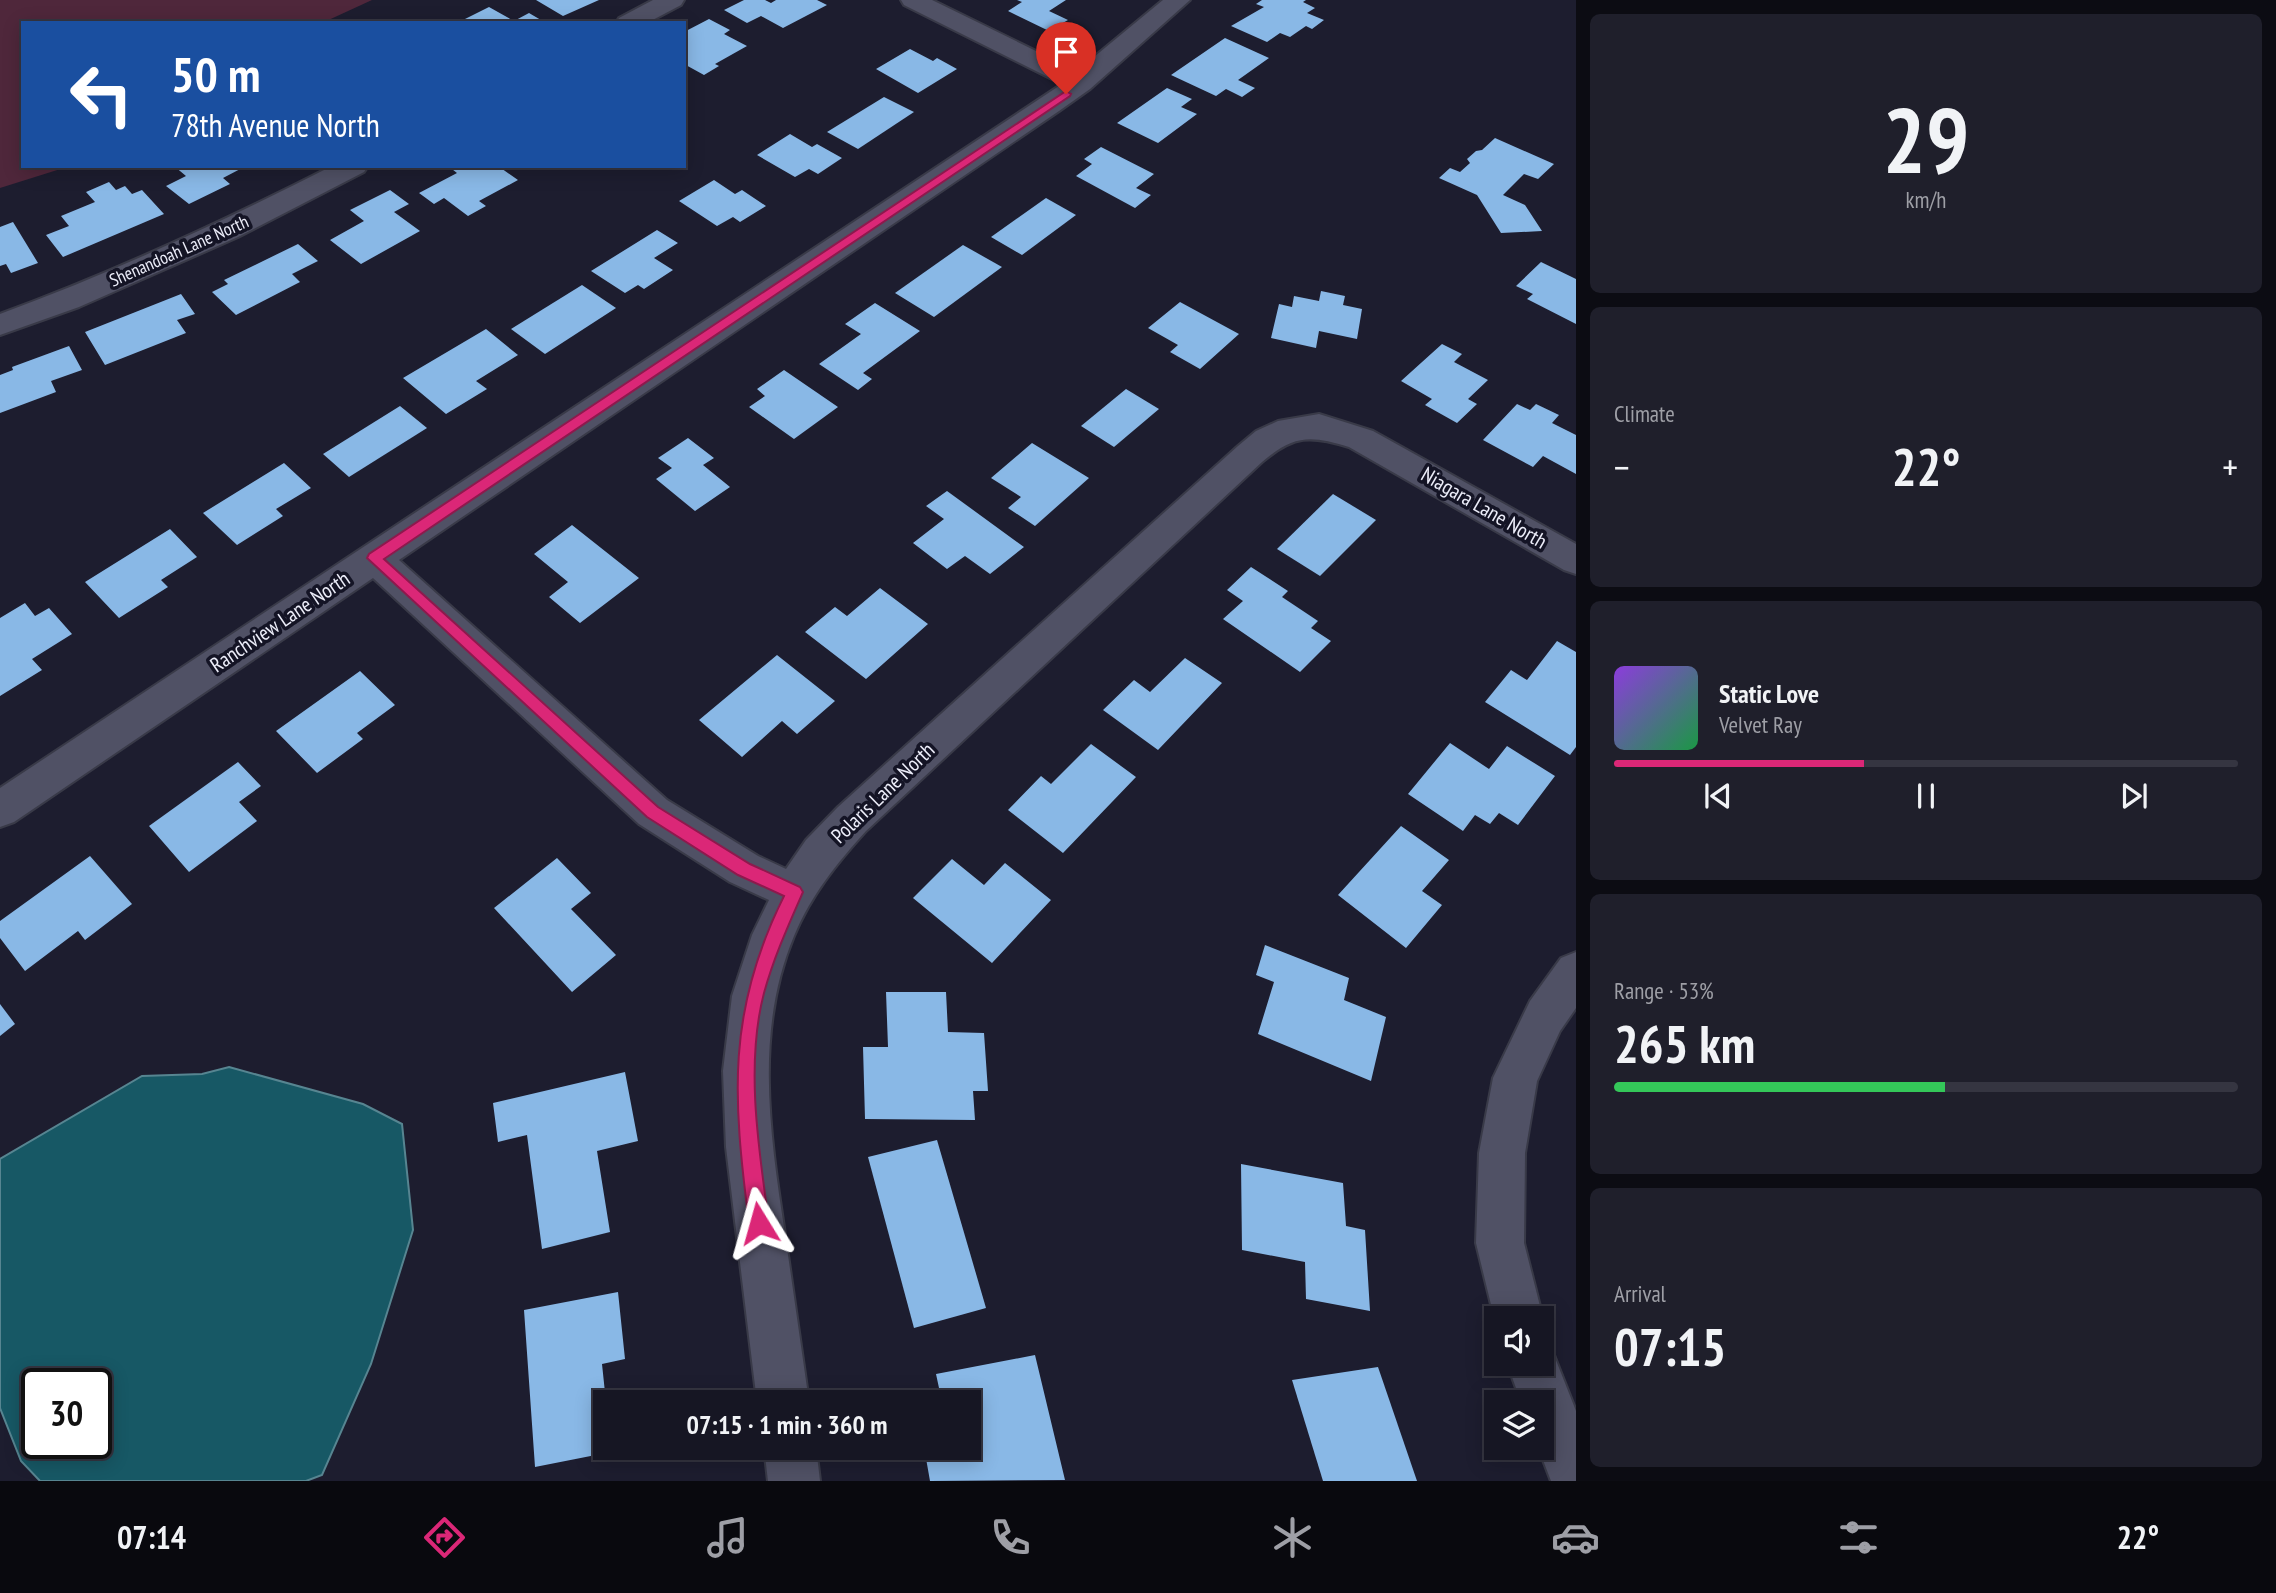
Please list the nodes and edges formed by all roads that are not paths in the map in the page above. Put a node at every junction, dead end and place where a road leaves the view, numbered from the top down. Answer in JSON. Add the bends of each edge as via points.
{"nodes":[{"id":1,"x":672,"y":0,"type":"edge"},
{"id":2,"x":913,"y":0,"type":"edge"},
{"id":3,"x":1178,"y":0,"type":"edge"},
{"id":4,"x":632,"y":21,"type":"edge"},
{"id":5,"x":1081,"y":83,"type":"junction"},
{"id":6,"x":350,"y":168,"type":"edge"},
{"id":7,"x":0,"y":325,"type":"edge"},
{"id":8,"x":1391,"y":455,"type":"joint"},
{"id":9,"x":374,"y":558,"type":"junction"},
{"id":10,"x":1576,"y":560,"type":"edge"},
{"id":11,"x":0,"y":810,"type":"edge"},
{"id":12,"x":794,"y":892,"type":"junction"},
{"id":13,"x":1576,"y":972,"type":"edge"},
{"id":14,"x":1515,"y":1306,"type":"edge"},
{"id":15,"x":1537,"y":1376,"type":"edge"},
{"id":16,"x":781,"y":1390,"type":"edge"},
{"id":17,"x":792,"y":1460,"type":"edge"},
{"id":18,"x":1576,"y":1479,"type":"edge"},
{"id":19,"x":794,"y":1481,"type":"edge"}],
"edges":[{"from":1,"to":4,"type":"street"},
{"from":2,"to":5,"type":"street"},
{"from":3,"to":5,"type":"street","name":"Ranchview Lane North"},
{"from":5,"to":9,"type":"street","name":"Ranchview Lane North"},
{"from":6,"to":7,"type":"street","name":"Shenandoah Lane North","via":[[228,231]]},
{"from":8,"to":10,"type":"street","name":"Niagara Lane North"},
{"from":8,"to":12,"type":"street","name":"Polaris Lane North","via":[[1361,439],[1319,426],[1290,429],[1268,439],[852,819],[820,853]]},
{"from":9,"to":11,"type":"street","name":"Ranchview Lane North"},
{"from":9,"to":12,"type":"street","via":[[653,812],[744,869]]},
{"from":12,"to":16,"type":"street","name":"Polaris Lane North","via":[[773,935],[754,996],[745,1070],[749,1147]]},
{"from":13,"to":14,"type":"street","via":[[1545,1016],[1515,1078],[1502,1153],[1500,1243]]},
{"from":15,"to":18,"type":"street"},
{"from":17,"to":19,"type":"street"}]}
